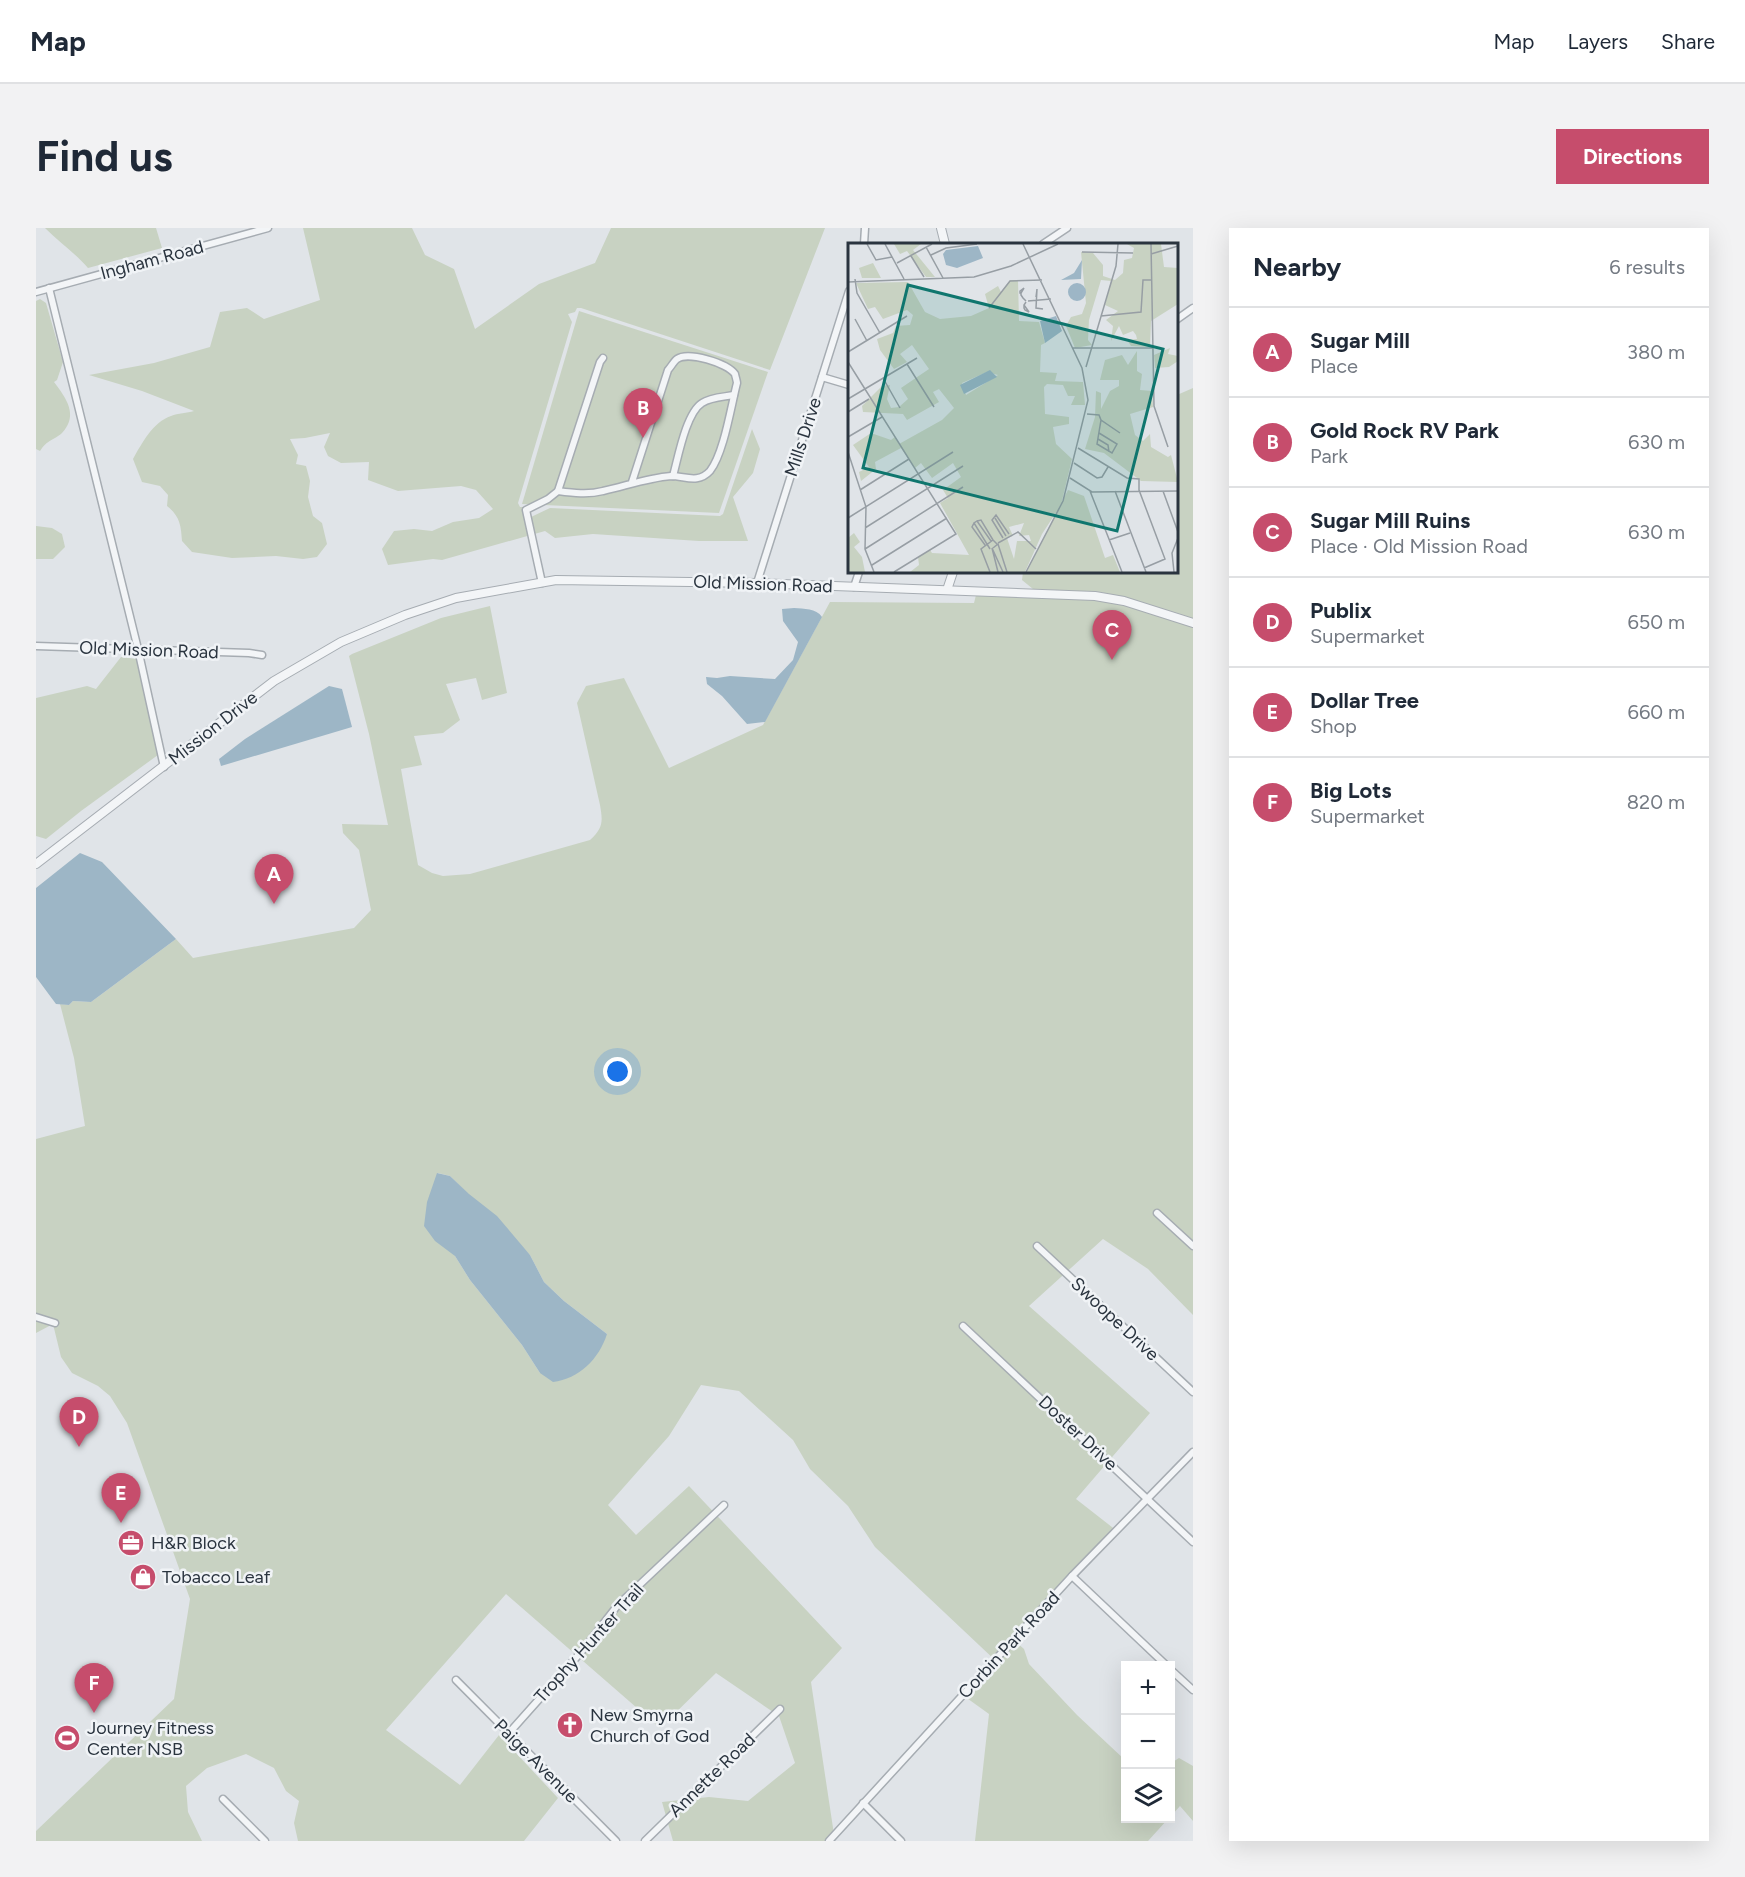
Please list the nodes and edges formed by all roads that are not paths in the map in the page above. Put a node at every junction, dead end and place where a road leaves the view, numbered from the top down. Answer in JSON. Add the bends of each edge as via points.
{"nodes":[{"id":1,"x":268,"y":228,"type":"edge"},
{"id":2,"x":865,"y":228,"type":"edge"},
{"id":3,"x":941,"y":228,"type":"edge"},
{"id":4,"x":1067,"y":228,"type":"edge"},
{"id":5,"x":864,"y":243,"type":"edge"},
{"id":6,"x":945,"y":243,"type":"edge"},
{"id":7,"x":1044,"y":243,"type":"edge"},
{"id":8,"x":49,"y":288,"type":"junction"},
{"id":9,"x":36,"y":292,"type":"edge"},
{"id":10,"x":848,"y":294,"type":"edge"},
{"id":11,"x":1193,"y":308,"type":"edge"},
{"id":12,"x":1178,"y":319,"type":"edge"},
{"id":13,"x":603,"y":358,"type":"dead end"},
{"id":14,"x":822,"y":376,"type":"junction"},
{"id":15,"x":848,"y":385,"type":"edge"},
{"id":16,"x":734,"y":395,"type":"junction"},
{"id":17,"x":673,"y":476,"type":"junction"},
{"id":18,"x":632,"y":482,"type":"junction"},
{"id":19,"x":558,"y":491,"type":"junction"},
{"id":20,"x":859,"y":573,"type":"edge"},
{"id":21,"x":953,"y":573,"type":"edge"},
{"id":22,"x":542,"y":583,"type":"junction"},
{"id":23,"x":756,"y":583,"type":"junction"},
{"id":24,"x":854,"y":586,"type":"junction"},
{"id":25,"x":947,"y":590,"type":"junction"},
{"id":26,"x":405,"y":615,"type":"joint"},
{"id":27,"x":1193,"y":623,"type":"edge"},
{"id":28,"x":36,"y":646,"type":"edge"},
{"id":29,"x":138,"y":649,"type":"junction"},
{"id":30,"x":262,"y":655,"type":"dead end"},
{"id":31,"x":164,"y":767,"type":"junction"},
{"id":32,"x":36,"y":864,"type":"edge"},
{"id":33,"x":1157,"y":1213,"type":"dead end"},
{"id":34,"x":1037,"y":1245,"type":"dead end"},
{"id":35,"x":1193,"y":1246,"type":"edge"},
{"id":36,"x":36,"y":1317,"type":"edge"},
{"id":37,"x":55,"y":1323,"type":"dead end"},
{"id":38,"x":963,"y":1326,"type":"dead end"},
{"id":39,"x":1193,"y":1392,"type":"edge"},
{"id":40,"x":1193,"y":1452,"type":"edge"},
{"id":41,"x":1148,"y":1498,"type":"junction"},
{"id":42,"x":724,"y":1505,"type":"dead end"},
{"id":43,"x":1193,"y":1542,"type":"edge"},
{"id":44,"x":1072,"y":1576,"type":"junction"},
{"id":45,"x":1163,"y":1661,"type":"edge"},
{"id":46,"x":1175,"y":1674,"type":"edge"},
{"id":47,"x":456,"y":1680,"type":"dead end"},
{"id":48,"x":1193,"y":1690,"type":"edge"},
{"id":49,"x":780,"y":1709,"type":"dead end"},
{"id":50,"x":508,"y":1733,"type":"junction"},
{"id":51,"x":223,"y":1799,"type":"dead end"},
{"id":52,"x":862,"y":1803,"type":"junction"},
{"id":53,"x":265,"y":1841,"type":"edge"},
{"id":54,"x":616,"y":1841,"type":"edge"},
{"id":55,"x":645,"y":1841,"type":"edge"},
{"id":56,"x":829,"y":1841,"type":"edge"},
{"id":57,"x":901,"y":1841,"type":"edge"}],
"edges":[{"from":1,"to":8,"type":"street","name":"Ingham Road"},
{"from":2,"to":5,"type":"street"},
{"from":3,"to":6,"type":"street"},
{"from":4,"to":7,"type":"street"},
{"from":8,"to":9,"type":"street","name":"Ingham Road"},
{"from":8,"to":29,"type":"street"},
{"from":10,"to":14,"type":"street","name":"Mills Drive"},
{"from":11,"to":12,"type":"street"},
{"from":13,"to":19,"type":"street"},
{"from":14,"to":15,"type":"street"},
{"from":14,"to":23,"type":"street","name":"Mills Drive"},
{"from":16,"to":17,"type":"street","via":[[702,403],[694,410]]},
{"from":16,"to":17,"type":"street","via":[[711,469],[693,479]]},
{"from":16,"to":18,"type":"street","via":[[735,374],[725,366],[688,356],[677,359],[668,370]]},
{"from":17,"to":18,"type":"street"},
{"from":18,"to":19,"type":"street","via":[[602,492]]},
{"from":19,"to":22,"type":"street","via":[[526,510]]},
{"from":20,"to":24,"type":"street"},
{"from":21,"to":25,"type":"street"},
{"from":22,"to":23,"type":"street","name":"Old Mission Road"},
{"from":22,"to":26,"type":"street","name":"Old Mission Road","via":[[456,598]]},
{"from":23,"to":24,"type":"street","name":"Old Mission Road"},
{"from":24,"to":25,"type":"street","name":"Old Mission Road"},
{"from":25,"to":27,"type":"street","name":"Old Mission Road","via":[[1095,596]]},
{"from":26,"to":31,"type":"street","name":"Mission Drive","via":[[341,642],[274,681]]},
{"from":28,"to":29,"type":"street","name":"Old Mission Road"},
{"from":29,"to":30,"type":"street","name":"Old Mission Road"},
{"from":29,"to":31,"type":"street"},
{"from":31,"to":32,"type":"street","name":"Mission Drive"},
{"from":33,"to":35,"type":"street"},
{"from":34,"to":39,"type":"street","name":"Swoope Drive"},
{"from":36,"to":37,"type":"street"},
{"from":38,"to":41,"type":"street","name":"Doster Drive"},
{"from":40,"to":41,"type":"street","name":"Corbin Park Road"},
{"from":41,"to":43,"type":"street","name":"Doster Drive"},
{"from":41,"to":44,"type":"street","name":"Corbin Park Road"},
{"from":42,"to":50,"type":"street","name":"Trophy Hunter Trail","via":[[617,1606]]},
{"from":44,"to":45,"type":"street"},
{"from":44,"to":52,"type":"street","name":"Corbin Park Road"},
{"from":46,"to":48,"type":"street"},
{"from":47,"to":50,"type":"street","name":"Paige Avenue"},
{"from":49,"to":55,"type":"street","name":"Annette Road"},
{"from":50,"to":54,"type":"street","name":"Paige Avenue"},
{"from":51,"to":53,"type":"street"},
{"from":52,"to":56,"type":"street","name":"Corbin Park Road"},
{"from":52,"to":57,"type":"street"}]}
